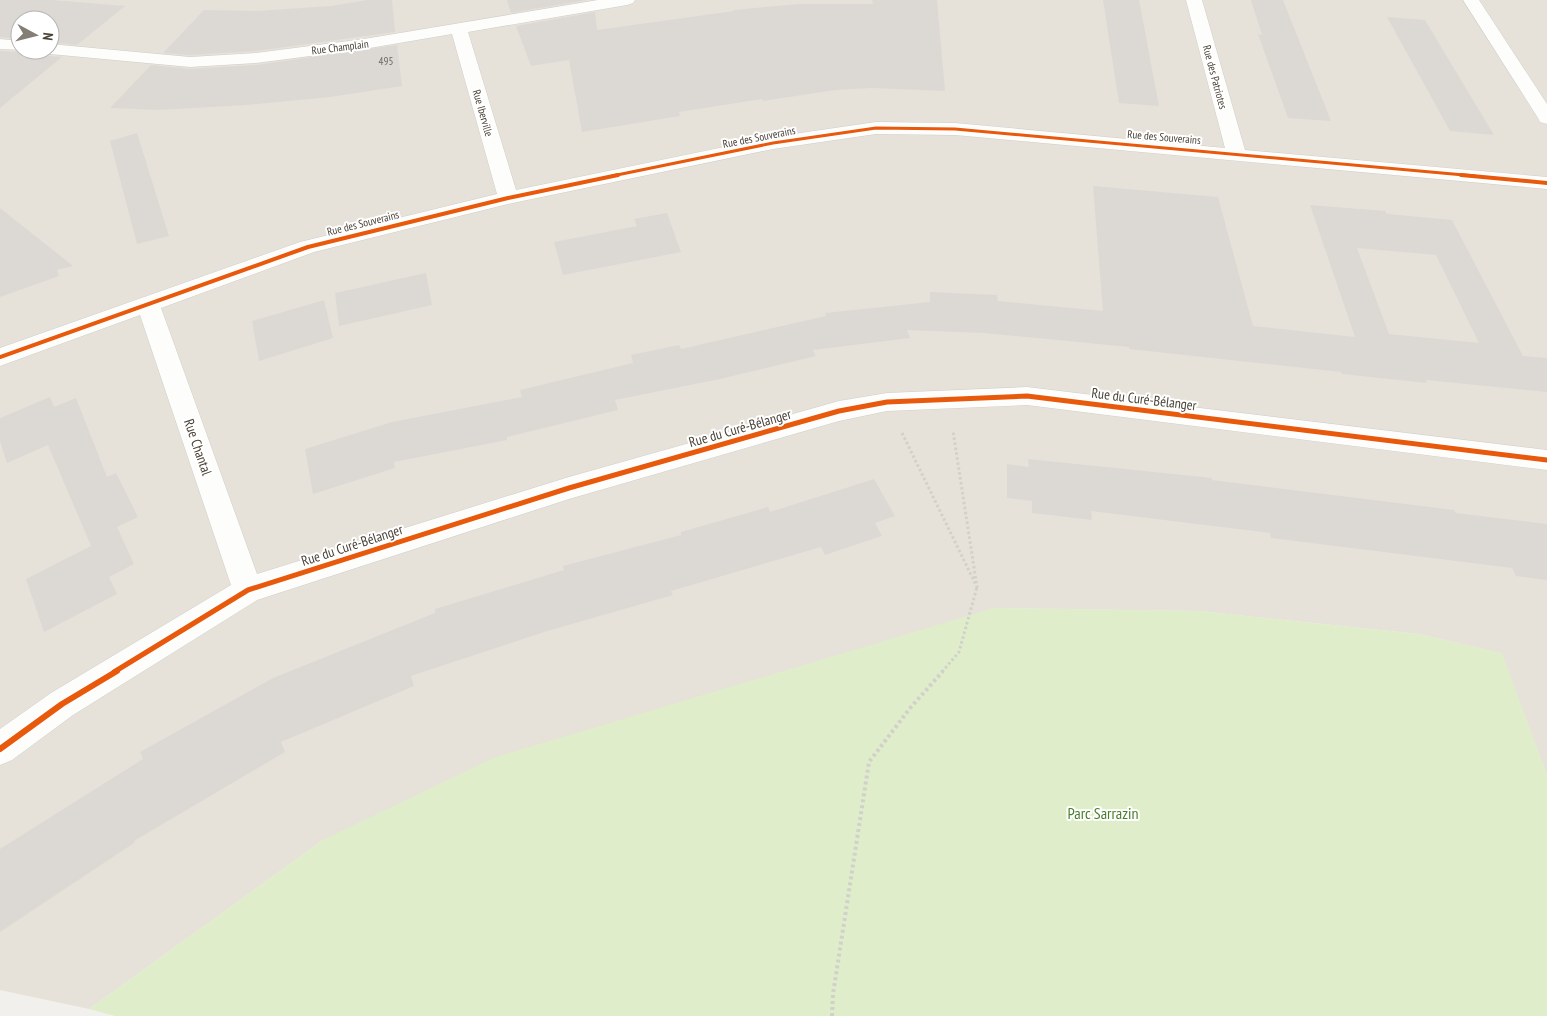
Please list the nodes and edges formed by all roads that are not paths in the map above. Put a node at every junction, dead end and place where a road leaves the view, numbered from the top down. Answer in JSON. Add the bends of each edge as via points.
{"nodes":[{"id":1,"x":627,"y":0,"type":"edge"},
{"id":2,"x":1194,"y":0,"type":"edge"},
{"id":3,"x":1471,"y":0,"type":"edge"},
{"id":4,"x":459,"y":28,"type":"junction"},
{"id":5,"x":60,"y":50,"type":"edge"},
{"id":6,"x":1547,"y":118,"type":"edge"},
{"id":7,"x":1236,"y":154,"type":"junction"},
{"id":8,"x":1547,"y":183,"type":"edge"},
{"id":9,"x":508,"y":198,"type":"junction"},
{"id":10,"x":148,"y":304,"type":"junction"},
{"id":11,"x":0,"y":357,"type":"edge"},
{"id":12,"x":1547,"y":460,"type":"edge"},
{"id":13,"x":248,"y":590,"type":"junction"},
{"id":14,"x":0,"y":749,"type":"edge"}],
"edges":[{"from":1,"to":4,"type":"street","name":"Rue Champlain"},
{"from":2,"to":7,"type":"street","name":"Rue des Patriotes"},
{"from":3,"to":6,"type":"street"},
{"from":4,"to":5,"type":"street","name":"Rue Champlain","via":[[345,47],[190,62]]},
{"from":4,"to":9,"type":"street","name":"Rue Iberville"},
{"from":7,"to":8,"type":"street","name":"Rue des Souverains"},
{"from":7,"to":9,"type":"street","name":"Rue des Souverains","via":[[955,128],[876,128],[772,143]]},
{"from":9,"to":10,"type":"street","name":"Rue des Souverains","via":[[308,247]]},
{"from":10,"to":11,"type":"street","name":"Rue des Souverains"},
{"from":10,"to":13,"type":"street","name":"Rue Chantal"},
{"from":12,"to":13,"type":"street","name":"Rue du Curé-Bélanger","via":[[1027,396],[887,402],[839,411],[568,488]]},
{"from":13,"to":14,"type":"street","name":"Rue du Curé-Bélanger","via":[[62,704]]}]}
